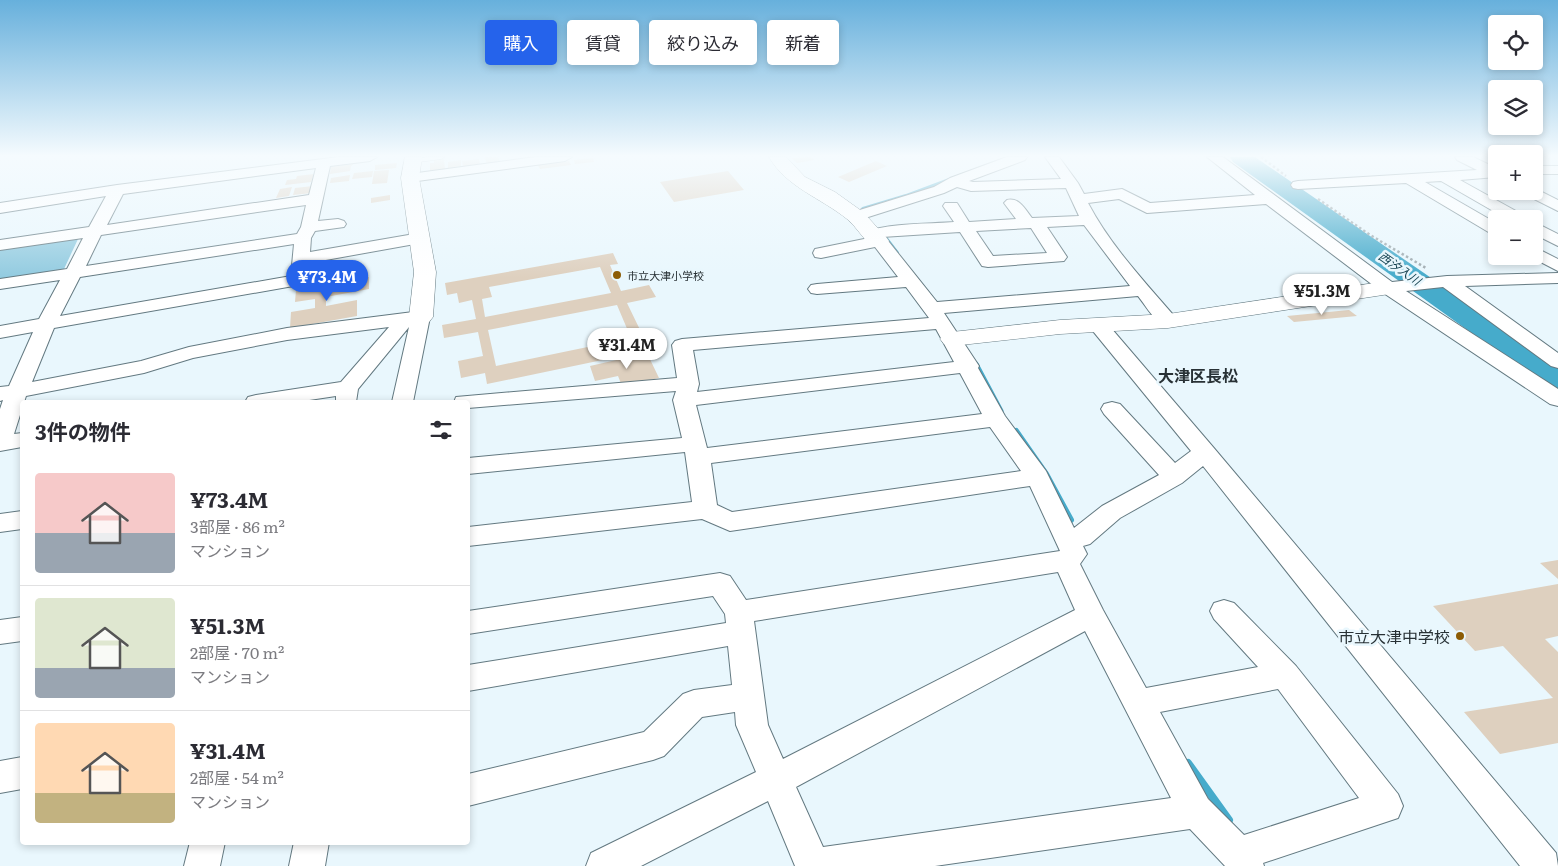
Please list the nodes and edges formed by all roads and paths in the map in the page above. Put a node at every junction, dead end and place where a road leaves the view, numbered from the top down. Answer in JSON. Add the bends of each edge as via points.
{"nodes":[{"id":1,"x":69,"y":197,"type":"edge"},
{"id":2,"x":113,"y":197,"type":"edge"},
{"id":3,"x":416,"y":197,"type":"edge"},
{"id":4,"x":830,"y":197,"type":"edge"},
{"id":5,"x":915,"y":197,"type":"edge"},
{"id":6,"x":1091,"y":197,"type":"edge"},
{"id":7,"x":1128,"y":197,"type":"edge"},
{"id":8,"x":1316,"y":197,"type":"edge"},
{"id":9,"x":1441,"y":197,"type":"edge"},
{"id":10,"x":1481,"y":197,"type":"edge"},
{"id":11,"x":1268,"y":198,"type":"joint"},
{"id":12,"x":1543,"y":198,"type":"edge"},
{"id":13,"x":315,"y":199,"type":"joint"},
{"id":14,"x":1079,"y":200,"type":"joint"},
{"id":15,"x":1012,"y":203,"type":"dead end"},
{"id":16,"x":951,"y":206,"type":"dead end"},
{"id":17,"x":1558,"y":206,"type":"edge"},
{"id":18,"x":0,"y":208,"type":"edge"},
{"id":19,"x":1503,"y":210,"type":"edge"},
{"id":20,"x":856,"y":216,"type":"junction"},
{"id":21,"x":1089,"y":220,"type":"junction"},
{"id":22,"x":1032,"y":223,"type":"junction"},
{"id":23,"x":338,"y":224,"type":"dead end"},
{"id":24,"x":1488,"y":225,"type":"edge"},
{"id":25,"x":964,"y":227,"type":"junction"},
{"id":26,"x":95,"y":231,"type":"junction"},
{"id":27,"x":306,"y":232,"type":"junction"},
{"id":28,"x":1543,"y":232,"type":"edge"},
{"id":29,"x":879,"y":236,"type":"junction"},
{"id":30,"x":420,"y":238,"type":"junction"},
{"id":31,"x":1558,"y":241,"type":"edge"},
{"id":32,"x":0,"y":245,"type":"edge"},
{"id":33,"x":821,"y":253,"type":"dead end"},
{"id":34,"x":1543,"y":257,"type":"edge"},
{"id":35,"x":302,"y":259,"type":"junction"},
{"id":36,"x":1558,"y":266,"type":"edge"},
{"id":37,"x":73,"y":273,"type":"junction"},
{"id":38,"x":1558,"y":278,"type":"edge"},
{"id":39,"x":910,"y":281,"type":"junction"},
{"id":40,"x":1447,"y":281,"type":"junction"},
{"id":41,"x":0,"y":284,"type":"edge"},
{"id":42,"x":1388,"y":288,"type":"junction"},
{"id":43,"x":817,"y":289,"type":"dead end"},
{"id":44,"x":1142,"y":290,"type":"junction"},
{"id":45,"x":413,"y":319,"type":"junction"},
{"id":46,"x":1168,"y":321,"type":"junction"},
{"id":47,"x":46,"y":324,"type":"junction"},
{"id":48,"x":942,"y":324,"type":"junction"},
{"id":49,"x":1098,"y":325,"type":"junction"},
{"id":50,"x":0,"y":332,"type":"edge"},
{"id":51,"x":1558,"y":362,"type":"edge"},
{"id":52,"x":969,"y":366,"type":"junction"},
{"id":53,"x":686,"y":392,"type":"junction"},
{"id":54,"x":9,"y":393,"type":"edge"},
{"id":55,"x":347,"y":395,"type":"edge"},
{"id":56,"x":1558,"y":399,"type":"edge"},
{"id":57,"x":282,"y":400,"type":"edge"},
{"id":58,"x":403,"y":400,"type":"edge"},
{"id":59,"x":470,"y":402,"type":"edge"},
{"id":60,"x":1112,"y":409,"type":"dead end"},
{"id":61,"x":996,"y":419,"type":"junction"},
{"id":62,"x":20,"y":440,"type":"edge"},
{"id":63,"x":0,"y":443,"type":"edge"},
{"id":64,"x":696,"y":451,"type":"junction"},
{"id":65,"x":1205,"y":452,"type":"junction"},
{"id":66,"x":470,"y":466,"type":"edge"},
{"id":67,"x":1038,"y":477,"type":"junction"},
{"id":68,"x":1174,"y":477,"type":"junction"},
{"id":69,"x":705,"y":510,"type":"junction"},
{"id":70,"x":20,"y":520,"type":"edge"},
{"id":71,"x":0,"y":523,"type":"edge"},
{"id":72,"x":470,"y":537,"type":"edge"},
{"id":73,"x":1067,"y":550,"type":"junction"},
{"id":74,"x":1224,"y":611,"type":"dead end"},
{"id":75,"x":1091,"y":615,"type":"junction"},
{"id":76,"x":470,"y":622,"type":"edge"},
{"id":77,"x":740,"y":622,"type":"junction"},
{"id":78,"x":20,"y":629,"type":"edge"},
{"id":79,"x":0,"y":632,"type":"edge"},
{"id":80,"x":1285,"y":675,"type":"junction"},
{"id":81,"x":470,"y":678,"type":"edge"},
{"id":82,"x":749,"y":697,"type":"junction"},
{"id":83,"x":1137,"y":703,"type":"junction"},
{"id":84,"x":20,"y":773,"type":"edge"},
{"id":85,"x":0,"y":777,"type":"edge"},
{"id":86,"x":775,"y":780,"type":"junction"},
{"id":87,"x":470,"y":790,"type":"edge"},
{"id":88,"x":1196,"y":811,"type":"junction"},
{"id":89,"x":207,"y":845,"type":"edge"},
{"id":90,"x":311,"y":845,"type":"edge"},
{"id":91,"x":1242,"y":860,"type":"edge"},
{"id":92,"x":202,"y":866,"type":"edge"},
{"id":93,"x":307,"y":866,"type":"edge"},
{"id":94,"x":604,"y":866,"type":"edge"},
{"id":95,"x":1543,"y":866,"type":"edge"}],
"edges":[{"from":1,"to":18,"type":"street"},
{"from":2,"to":26,"type":"street"},
{"from":3,"to":30,"type":"street"},
{"from":4,"to":20,"type":"street"},
{"from":5,"to":20,"type":"street"},
{"from":6,"to":14,"type":"street"},
{"from":7,"to":11,"type":"street","via":[[1146,208]]},
{"from":8,"to":40,"type":"path","via":[[1370,236]]},
{"from":9,"to":24,"type":"street"},
{"from":10,"to":19,"type":"street"},
{"from":11,"to":42,"type":"street"},
{"from":12,"to":17,"type":"street"},
{"from":13,"to":26,"type":"street"},
{"from":13,"to":27,"type":"street"},
{"from":14,"to":21,"type":"street"},
{"from":15,"to":22,"type":"street"},
{"from":16,"to":25,"type":"street"},
{"from":20,"to":29,"type":"street"},
{"from":21,"to":22,"type":"street"},
{"from":21,"to":44,"type":"street"},
{"from":22,"to":25,"type":"street"},
{"from":22,"to":25,"type":"street","via":[[1058,258],[988,262]]},
{"from":23,"to":27,"type":"street"},
{"from":25,"to":29,"type":"street"},
{"from":26,"to":32,"type":"street"},
{"from":26,"to":37,"type":"street"},
{"from":27,"to":35,"type":"street"},
{"from":27,"to":37,"type":"street"},
{"from":28,"to":31,"type":"street"},
{"from":29,"to":33,"type":"street"},
{"from":29,"to":39,"type":"street"},
{"from":30,"to":35,"type":"street"},
{"from":30,"to":45,"type":"street","via":[[425,272]]},
{"from":34,"to":36,"type":"street"},
{"from":35,"to":47,"type":"street","via":[[299,280]]},
{"from":37,"to":41,"type":"street"},
{"from":37,"to":47,"type":"street"},
{"from":38,"to":40,"type":"street"},
{"from":39,"to":43,"type":"street"},
{"from":39,"to":48,"type":"street"},
{"from":40,"to":42,"type":"street"},
{"from":40,"to":51,"type":"street"},
{"from":42,"to":46,"type":"street"},
{"from":42,"to":56,"type":"street"},
{"from":44,"to":46,"type":"street"},
{"from":44,"to":48,"type":"street"},
{"from":45,"to":54,"type":"street","via":[[287,334],[188,353],[144,367]]},
{"from":45,"to":55,"type":"street"},
{"from":45,"to":58,"type":"street"},
{"from":46,"to":49,"type":"street"},
{"from":47,"to":50,"type":"street"},
{"from":47,"to":54,"type":"street"},
{"from":48,"to":49,"type":"street"},
{"from":48,"to":52,"type":"street"},
{"from":48,"to":53,"type":"street","via":[[682,345]]},
{"from":49,"to":65,"type":"street"},
{"from":52,"to":53,"type":"street"},
{"from":52,"to":61,"type":"street"},
{"from":53,"to":59,"type":"street"},
{"from":53,"to":64,"type":"street"},
{"from":54,"to":63,"type":"street"},
{"from":55,"to":57,"type":"street"},
{"from":60,"to":68,"type":"street"},
{"from":61,"to":64,"type":"street"},
{"from":61,"to":67,"type":"street"},
{"from":62,"to":63,"type":"street"},
{"from":64,"to":66,"type":"street"},
{"from":64,"to":69,"type":"street"},
{"from":65,"to":68,"type":"street"},
{"from":65,"to":95,"type":"street"},
{"from":67,"to":69,"type":"street","via":[[730,522]]},
{"from":67,"to":73,"type":"street"},
{"from":68,"to":73,"type":"street","via":[[1111,512]]},
{"from":69,"to":72,"type":"street"},
{"from":70,"to":71,"type":"street"},
{"from":73,"to":75,"type":"street"},
{"from":73,"to":77,"type":"street"},
{"from":74,"to":80,"type":"street"},
{"from":75,"to":83,"type":"street"},
{"from":75,"to":86,"type":"street"},
{"from":76,"to":77,"type":"street","via":[[720,584]]},
{"from":77,"to":81,"type":"street"},
{"from":77,"to":82,"type":"street"},
{"from":78,"to":79,"type":"street"},
{"from":80,"to":83,"type":"street"},
{"from":80,"to":91,"type":"street","via":[[1386,806]]},
{"from":82,"to":86,"type":"street","via":[[752,725]]},
{"from":82,"to":87,"type":"street","via":[[694,704],[654,745]]},
{"from":83,"to":88,"type":"street"},
{"from":84,"to":85,"type":"street"},
{"from":86,"to":88,"type":"street","via":[[813,866]]},
{"from":86,"to":94,"type":"street"},
{"from":88,"to":91,"type":"street"},
{"from":89,"to":92,"type":"street"},
{"from":90,"to":93,"type":"street"}]}
